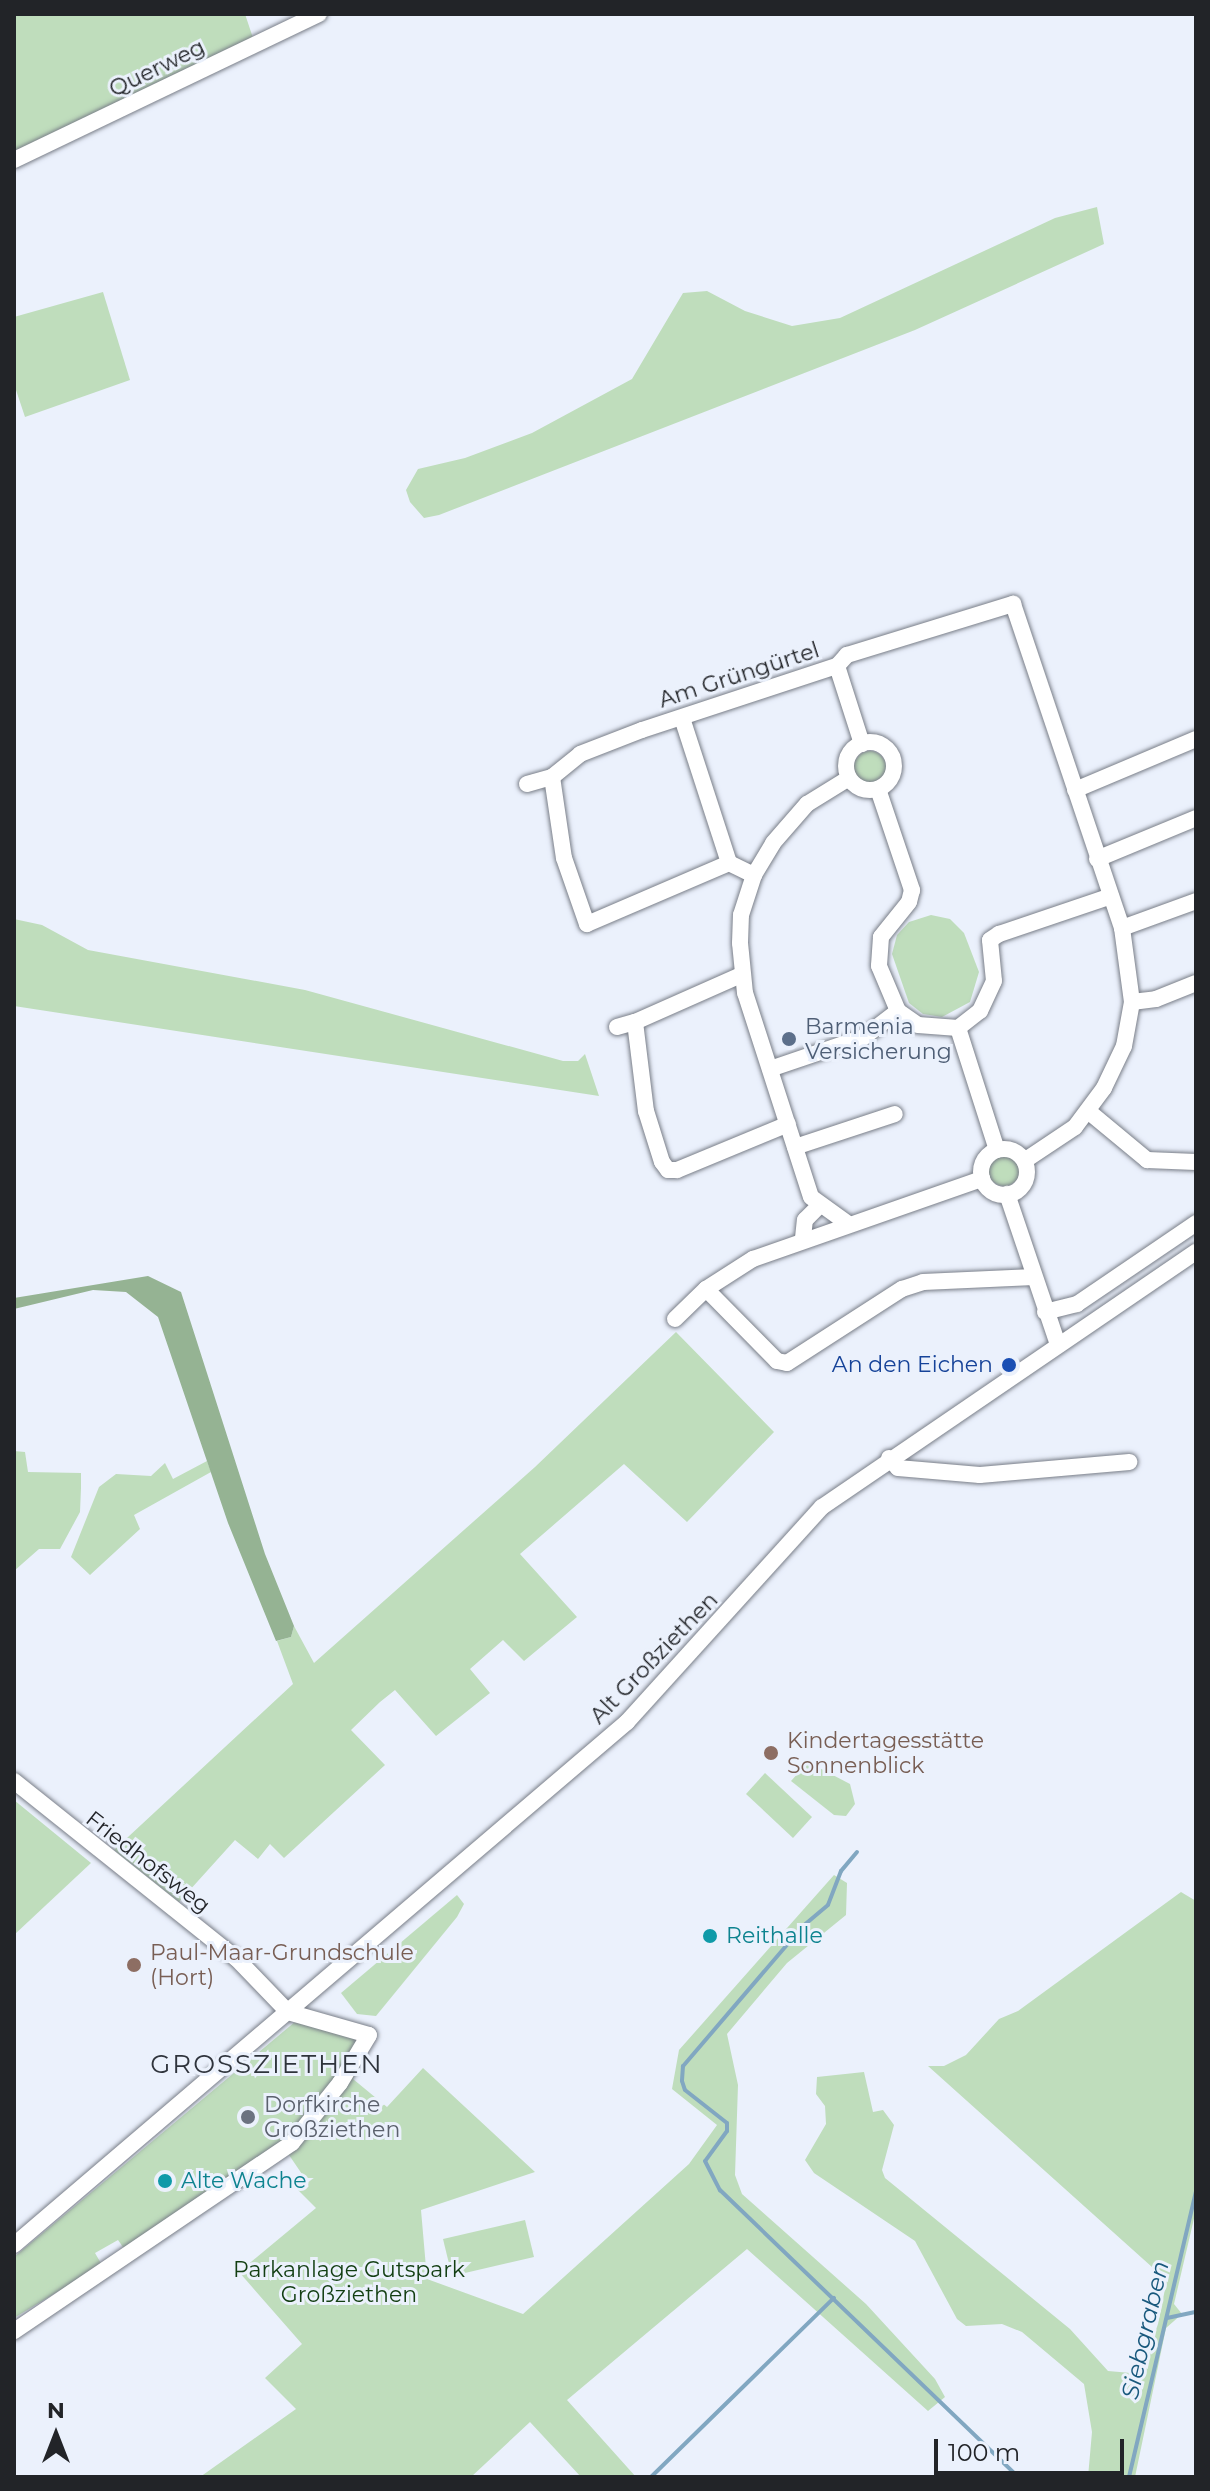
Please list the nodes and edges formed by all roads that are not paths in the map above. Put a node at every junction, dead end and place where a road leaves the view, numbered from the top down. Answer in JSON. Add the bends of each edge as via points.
{"nodes":[{"id":1,"x":319,"y":14,"type":"edge"},
{"id":2,"x":14,"y":160,"type":"edge"},
{"id":3,"x":837,"y":666,"type":"junction"},
{"id":4,"x":682,"y":718,"type":"junction"},
{"id":5,"x":1196,"y":739,"type":"edge"},
{"id":6,"x":862,"y":744,"type":"junction"},
{"id":7,"x":552,"y":777,"type":"junction"},
{"id":8,"x":849,"y":778,"type":"junction"},
{"id":9,"x":527,"y":784,"type":"dead end"},
{"id":10,"x":878,"y":789,"type":"junction"},
{"id":11,"x":1075,"y":790,"type":"junction"},
{"id":12,"x":1196,"y":818,"type":"edge"},
{"id":13,"x":1097,"y":859,"type":"junction"},
{"id":14,"x":729,"y":863,"type":"junction"},
{"id":15,"x":754,"y":875,"type":"junction"},
{"id":16,"x":1111,"y":896,"type":"junction"},
{"id":17,"x":1196,"y":901,"type":"edge"},
{"id":18,"x":1122,"y":928,"type":"junction"},
{"id":19,"x":741,"y":975,"type":"junction"},
{"id":20,"x":1196,"y":983,"type":"edge"},
{"id":21,"x":1132,"y":1002,"type":"junction"},
{"id":22,"x":898,"y":1011,"type":"junction"},
{"id":23,"x":635,"y":1022,"type":"junction"},
{"id":24,"x":617,"y":1027,"type":"dead end"},
{"id":25,"x":958,"y":1028,"type":"junction"},
{"id":26,"x":770,"y":1069,"type":"junction"},
{"id":27,"x":1088,"y":1111,"type":"junction"},
{"id":28,"x":895,"y":1114,"type":"dead end"},
{"id":29,"x":788,"y":1124,"type":"junction"},
{"id":30,"x":795,"y":1147,"type":"junction"},
{"id":31,"x":997,"y":1150,"type":"junction"},
{"id":32,"x":1024,"y":1161,"type":"junction"},
{"id":33,"x":1196,"y":1162,"type":"edge"},
{"id":34,"x":982,"y":1179,"type":"junction"},
{"id":35,"x":1007,"y":1194,"type":"junction"},
{"id":36,"x":819,"y":1206,"type":"junction"},
{"id":37,"x":847,"y":1223,"type":"junction"},
{"id":38,"x":1196,"y":1223,"type":"edge"},
{"id":39,"x":803,"y":1238,"type":"junction"},
{"id":40,"x":1196,"y":1252,"type":"edge"},
{"id":41,"x":1034,"y":1277,"type":"junction"},
{"id":42,"x":706,"y":1289,"type":"junction"},
{"id":43,"x":1045,"y":1312,"type":"junction"},
{"id":44,"x":675,"y":1319,"type":"dead end"},
{"id":45,"x":1058,"y":1345,"type":"junction"},
{"id":46,"x":889,"y":1458,"type":"junction"},
{"id":47,"x":1129,"y":1462,"type":"dead end"},
{"id":48,"x":14,"y":1781,"type":"edge"},
{"id":49,"x":288,"y":2012,"type":"junction"},
{"id":50,"x":14,"y":2245,"type":"edge"},
{"id":51,"x":14,"y":2331,"type":"edge"}],
"edges":[{"from":1,"to":2,"type":"street","name":"Querweg"},
{"from":3,"to":4,"type":"street","name":"Am Grüngürtel"},
{"from":3,"to":6,"type":"street"},
{"from":3,"to":11,"type":"street","name":"Am Grüngürtel","via":[[847,655],[1013,604]]},
{"from":4,"to":7,"type":"street","name":"Am Grüngürtel","via":[[580,754]]},
{"from":4,"to":14,"type":"street"},
{"from":5,"to":11,"type":"street"},
{"from":6,"to":8,"type":"street","via":[[846,761]]},
{"from":6,"to":10,"type":"street","via":[[882,746],[894,762],[889,781]]},
{"from":7,"to":9,"type":"street","name":"Am Grüngürtel"},
{"from":7,"to":14,"type":"street","via":[[564,858],[586,928]]},
{"from":8,"to":10,"type":"street","via":[[858,787]]},
{"from":8,"to":15,"type":"street","via":[[788,823]]},
{"from":10,"to":22,"type":"street","via":[[912,890],[909,902],[888,923],[878,951]]},
{"from":11,"to":13,"type":"street"},
{"from":12,"to":13,"type":"street"},
{"from":13,"to":16,"type":"street"},
{"from":14,"to":15,"type":"street"},
{"from":15,"to":19,"type":"street","via":[[741,915]]},
{"from":16,"to":18,"type":"street"},
{"from":16,"to":25,"type":"street","via":[[990,940],[990,997]]},
{"from":17,"to":18,"type":"street"},
{"from":18,"to":21,"type":"street"},
{"from":19,"to":23,"type":"street"},
{"from":19,"to":26,"type":"street"},
{"from":20,"to":21,"type":"street"},
{"from":21,"to":27,"type":"street","via":[[1115,1067]]},
{"from":22,"to":25,"type":"street","via":[[918,1025]]},
{"from":22,"to":26,"type":"street","via":[[864,1037]]},
{"from":23,"to":24,"type":"street"},
{"from":23,"to":29,"type":"street","via":[[646,1111],[668,1170]]},
{"from":25,"to":31,"type":"street"},
{"from":26,"to":29,"type":"street"},
{"from":27,"to":32,"type":"street","via":[[1055,1144]]},
{"from":27,"to":33,"type":"street","via":[[1147,1160]]},
{"from":28,"to":30,"type":"street"},
{"from":29,"to":30,"type":"street"},
{"from":30,"to":36,"type":"street"},
{"from":31,"to":32,"type":"street","via":[[1015,1152]]},
{"from":31,"to":34,"type":"street","via":[[982,1165]]},
{"from":32,"to":35,"type":"street","via":[[1025,1181]]},
{"from":34,"to":35,"type":"street","via":[[995,1193]]},
{"from":34,"to":37,"type":"street"},
{"from":35,"to":41,"type":"street"},
{"from":36,"to":37,"type":"street"},
{"from":36,"to":39,"type":"street","via":[[805,1220]]},
{"from":37,"to":39,"type":"street"},
{"from":38,"to":43,"type":"street","via":[[1077,1304]]},
{"from":39,"to":42,"type":"street","via":[[753,1259]]},
{"from":40,"to":45,"type":"street","name":"Alt Großziethen"},
{"from":41,"to":42,"type":"street","via":[[923,1282],[902,1289],[787,1363],[777,1361]]},
{"from":41,"to":43,"type":"street"},
{"from":42,"to":44,"type":"street"},
{"from":43,"to":45,"type":"street"},
{"from":45,"to":46,"type":"street","name":"Alt Großziethen"},
{"from":46,"to":47,"type":"street","via":[[898,1468],[980,1475]]},
{"from":46,"to":49,"type":"street","name":"Alt Großziethen","via":[[815,1514],[627,1722]]},
{"from":48,"to":49,"type":"street","name":"Friedhofsweg","via":[[236,1958]]},
{"from":49,"to":50,"type":"street","name":"Alt Großziethen"},
{"from":49,"to":51,"type":"street","via":[[369,2035],[340,2083],[292,2143]]}]}
